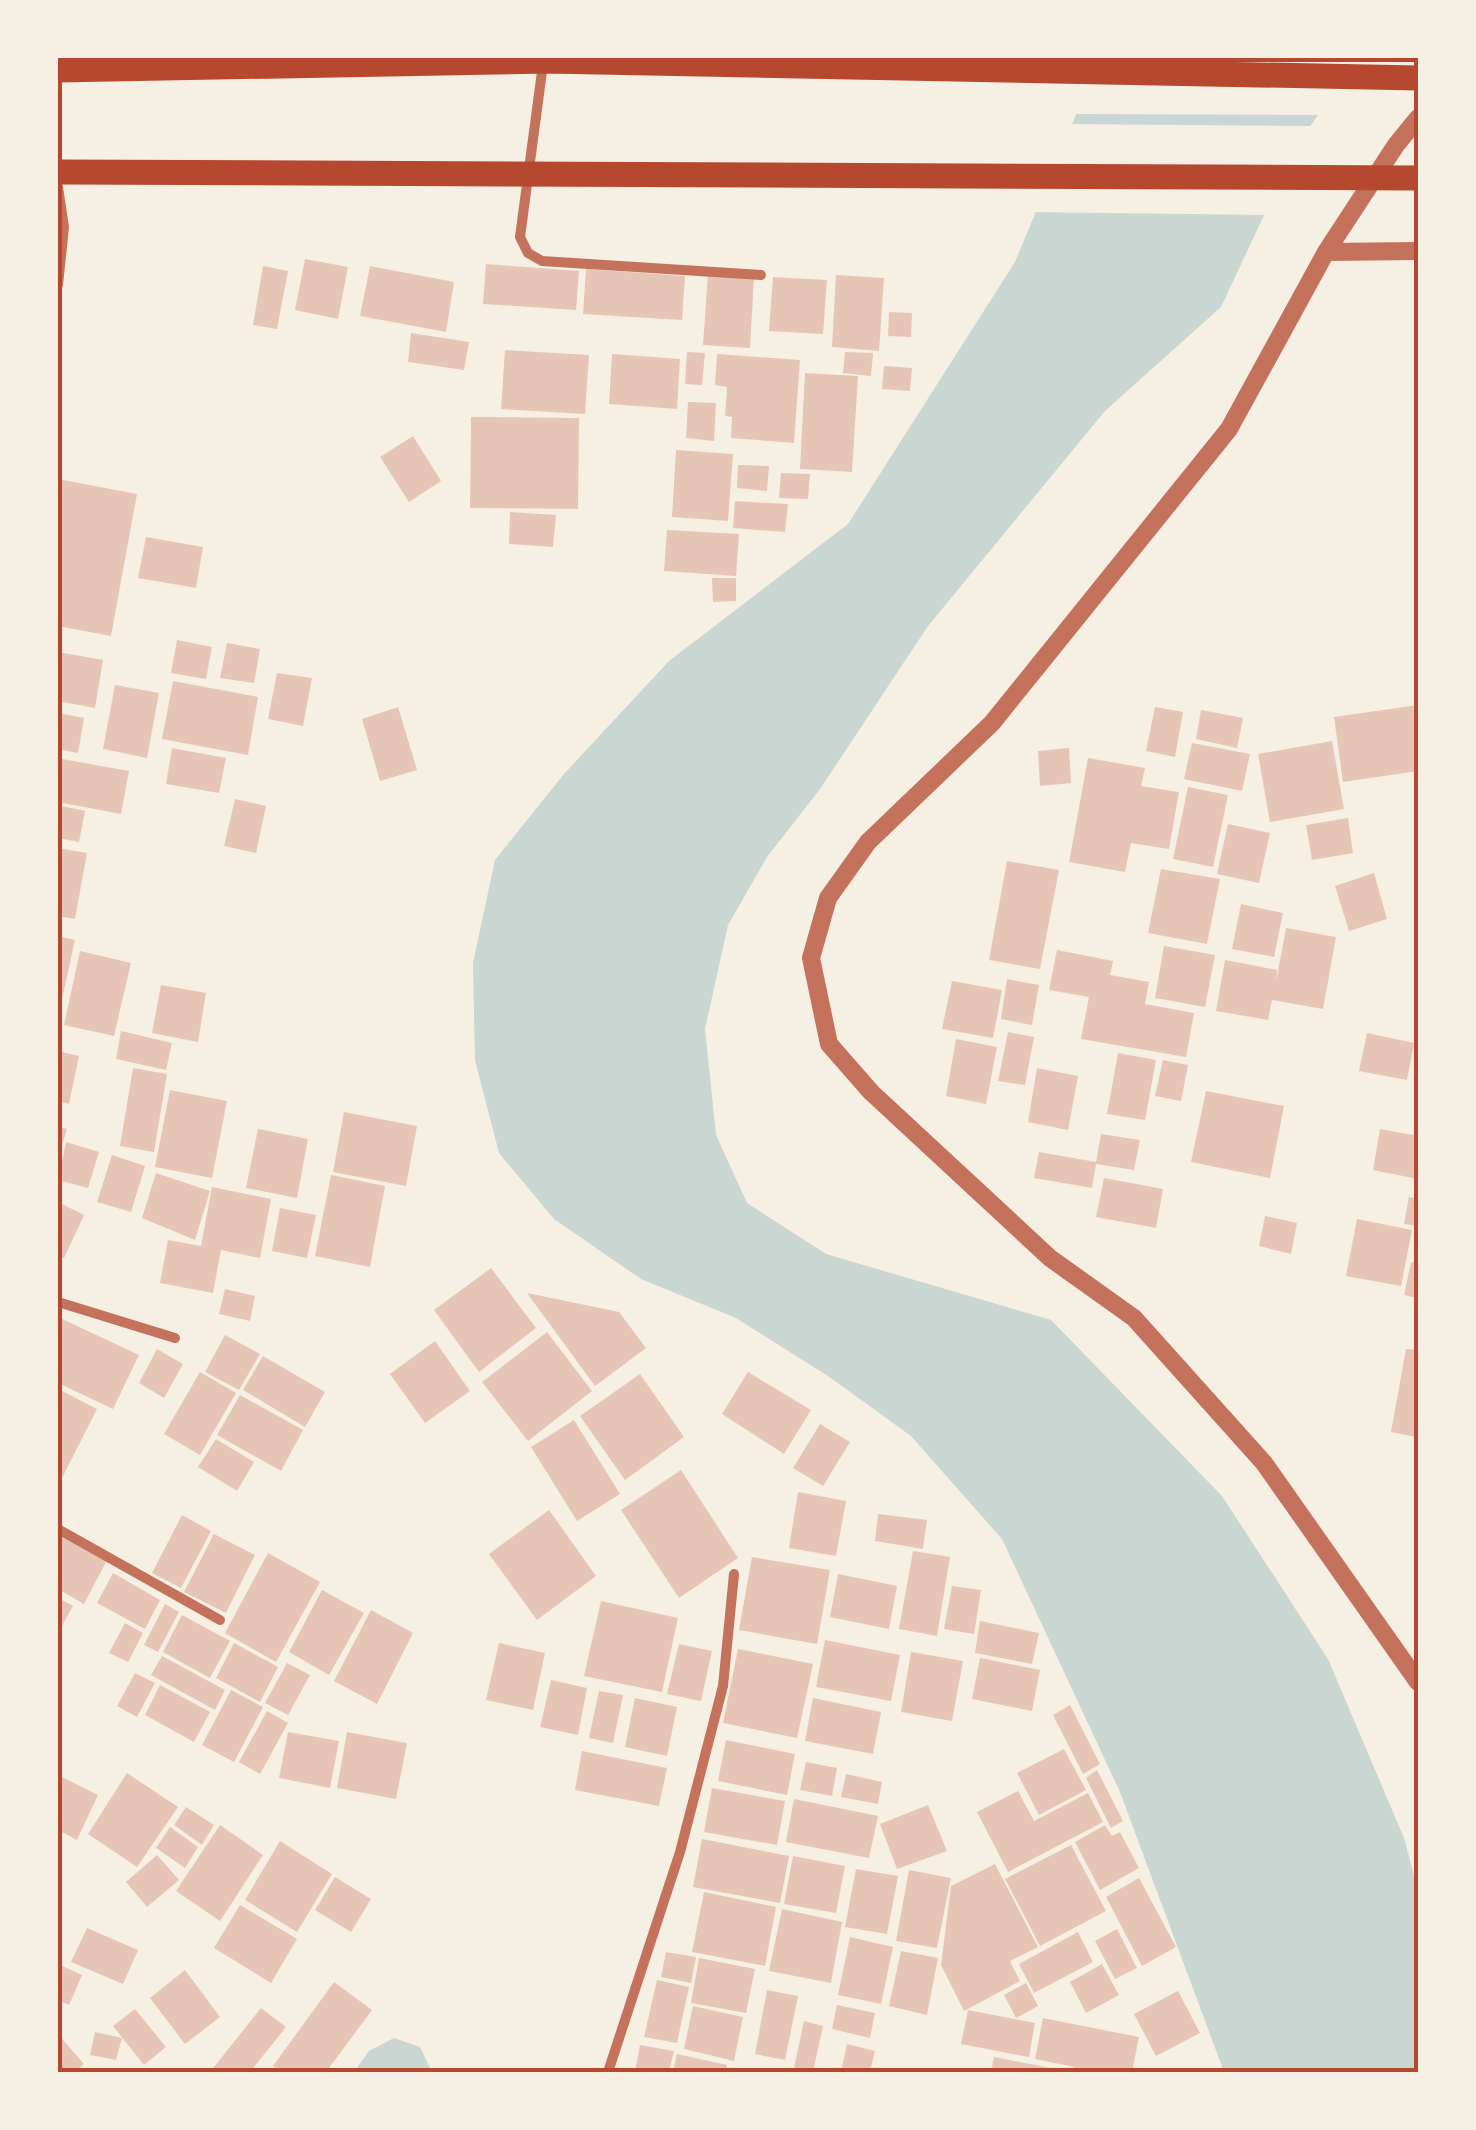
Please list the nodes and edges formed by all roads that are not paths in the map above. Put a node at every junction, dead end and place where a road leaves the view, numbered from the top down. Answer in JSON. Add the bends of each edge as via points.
{"nodes":[{"id":1,"x":544,"y":58,"type":"edge"},
{"id":2,"x":58,"y":70,"type":"edge"},
{"id":3,"x":1418,"y":78,"type":"edge"},
{"id":4,"x":1418,"y":118,"type":"edge"},
{"id":5,"x":58,"y":172,"type":"edge"},
{"id":6,"x":1418,"y":178,"type":"edge"},
{"id":7,"x":58,"y":186,"type":"edge"},
{"id":8,"x":1418,"y":251,"type":"edge"},
{"id":9,"x":1326,"y":252,"type":"junction"},
{"id":10,"x":762,"y":275,"type":"dead end"},
{"id":11,"x":58,"y":285,"type":"edge"},
{"id":12,"x":58,"y":1302,"type":"edge"},
{"id":13,"x":175,"y":1338,"type":"dead end"},
{"id":14,"x":58,"y":1529,"type":"edge"},
{"id":15,"x":734,"y":1574,"type":"dead end"},
{"id":16,"x":220,"y":1620,"type":"dead end"},
{"id":17,"x":1418,"y":1682,"type":"edge"},
{"id":18,"x":608,"y":2072,"type":"edge"}],
"edges":[{"from":1,"to":10,"type":"street","via":[[520,237],[528,254],[542,261]]},
{"from":2,"to":3,"type":"main road","via":[[548,61]]},
{"from":4,"to":9,"type":"street"},
{"from":5,"to":6,"type":"main road"},
{"from":7,"to":11,"type":"street","via":[[64,228]]},
{"from":8,"to":9,"type":"street"},
{"from":9,"to":17,"type":"street","via":[[1229,429],[992,723],[868,842],[828,898],[812,958],[828,1044],[1050,1258],[1134,1318],[1264,1463]]},
{"from":12,"to":13,"type":"street"},
{"from":14,"to":16,"type":"street"},
{"from":15,"to":18,"type":"street","via":[[723,1686],[680,1852]]}]}
